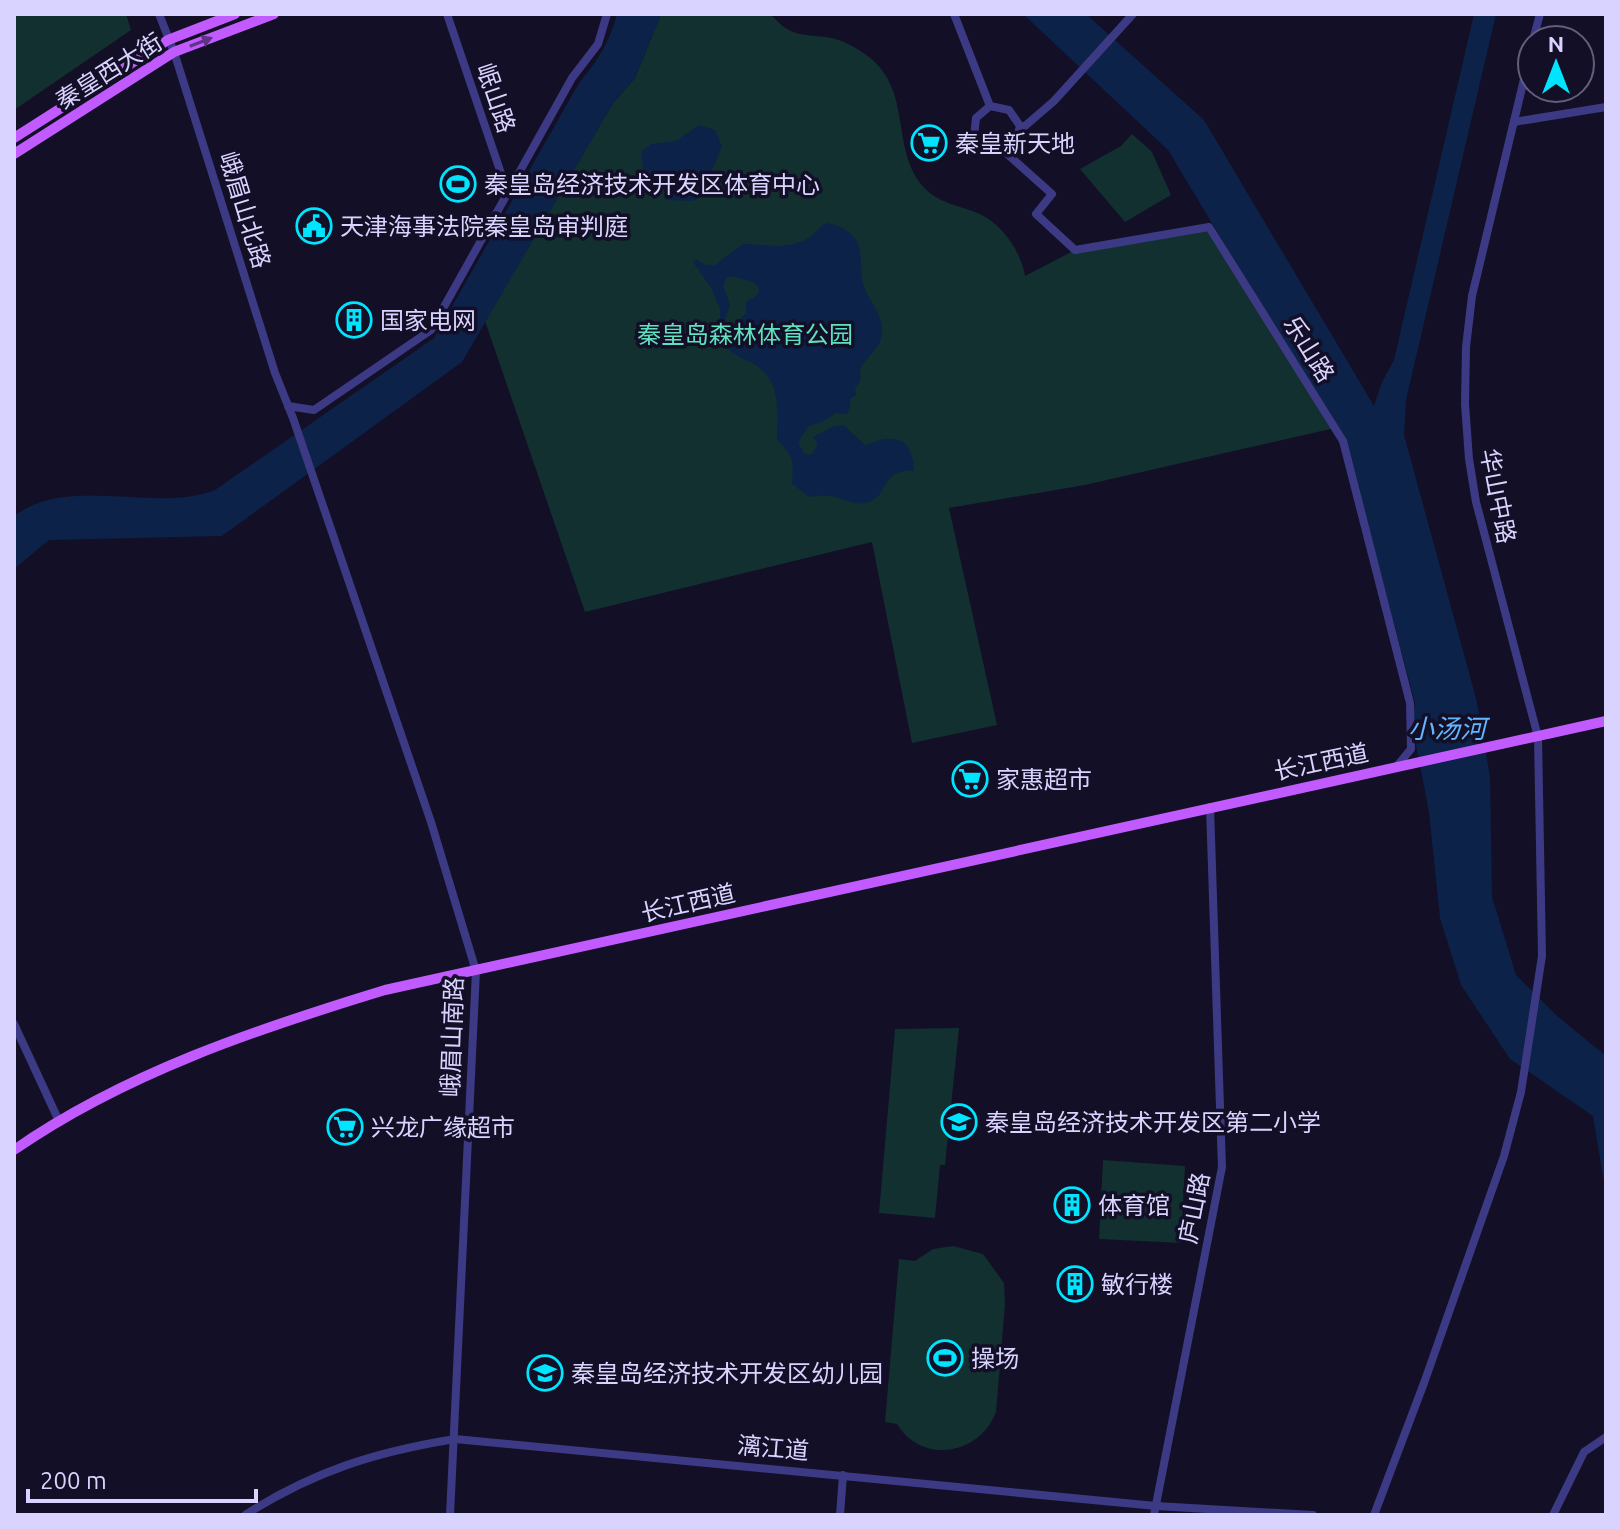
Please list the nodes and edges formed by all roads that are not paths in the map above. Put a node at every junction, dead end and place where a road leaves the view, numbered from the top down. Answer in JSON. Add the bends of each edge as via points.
{"nodes":[{"id":1,"x":159,"y":14,"type":"edge"},
{"id":2,"x":235,"y":14,"type":"edge"},
{"id":3,"x":274,"y":14,"type":"edge"},
{"id":4,"x":447,"y":14,"type":"edge"},
{"id":5,"x":607,"y":14,"type":"edge"},
{"id":6,"x":954,"y":14,"type":"edge"},
{"id":7,"x":1133,"y":14,"type":"edge"},
{"id":8,"x":168,"y":40,"type":"junction"},
{"id":9,"x":174,"y":52,"type":"junction"},
{"id":10,"x":1518,"y":104,"type":"edge"},
{"id":11,"x":990,"y":106,"type":"junction"},
{"id":12,"x":1606,"y":107,"type":"edge"},
{"id":13,"x":1514,"y":122,"type":"junction"},
{"id":14,"x":1020,"y":126,"type":"junction"},
{"id":15,"x":14,"y":138,"type":"edge"},
{"id":16,"x":1005,"y":152,"type":"junction"},
{"id":17,"x":14,"y":154,"type":"edge"},
{"id":18,"x":508,"y":194,"type":"junction"},
{"id":19,"x":288,"y":406,"type":"junction"},
{"id":20,"x":293,"y":418,"type":"joint"},
{"id":21,"x":1606,"y":721,"type":"edge"},
{"id":22,"x":1538,"y":737,"type":"junction"},
{"id":23,"x":1397,"y":766,"type":"junction"},
{"id":24,"x":1210,"y":807,"type":"junction"},
{"id":25,"x":476,"y":971,"type":"junction"},
{"id":26,"x":14,"y":1024,"type":"edge"},
{"id":27,"x":58,"y":1119,"type":"junction"},
{"id":28,"x":14,"y":1150,"type":"edge"},
{"id":29,"x":1606,"y":1437,"type":"edge"},
{"id":30,"x":455,"y":1439,"type":"junction"},
{"id":31,"x":843,"y":1475,"type":"junction"},
{"id":32,"x":1155,"y":1510,"type":"edge"},
{"id":33,"x":245,"y":1515,"type":"edge"},
{"id":34,"x":450,"y":1515,"type":"edge"},
{"id":35,"x":840,"y":1515,"type":"edge"},
{"id":36,"x":1313,"y":1515,"type":"edge"},
{"id":37,"x":1374,"y":1515,"type":"edge"},
{"id":38,"x":1553,"y":1515,"type":"edge"}],
"edges":[{"from":1,"to":8,"type":"street","name":"峨眉山北路"},
{"from":2,"to":8,"type":"main road","name":"秦皇西大街"},
{"from":9,"to":3,"type":"main road","name":"秦皇西大街","one_way":true},
{"from":4,"to":18,"type":"street","name":"岷山路"},
{"from":5,"to":18,"type":"street","via":[[598,44],[572,78]]},
{"from":6,"to":11,"type":"street"},
{"from":7,"to":14,"type":"street","via":[[1054,101]]},
{"from":8,"to":9,"type":"street","name":"峨眉山北路"},
{"from":8,"to":15,"type":"main road","name":"秦皇西大街"},
{"from":9,"to":17,"type":"main road","name":"秦皇西大街"},
{"from":9,"to":19,"type":"street","name":"峨眉山北路"},
{"from":10,"to":13,"type":"street","name":"华山中路"},
{"from":11,"to":14,"type":"street","via":[[1009,110]]},
{"from":11,"to":16,"type":"street","name":"乐山路","via":[[976,118],[974,137],[987,151]]},
{"from":12,"to":13,"type":"street"},
{"from":13,"to":22,"type":"street","name":"华山中路","via":[[1472,296],[1465,404],[1476,502]]},
{"from":14,"to":16,"type":"street","via":[[1016,143]]},
{"from":16,"to":23,"type":"street","name":"乐山路","via":[[1052,194],[1036,214],[1075,250],[1209,227],[1343,441],[1410,703],[1411,749]]},
{"from":18,"to":19,"type":"street","via":[[431,330],[314,410]]},
{"from":19,"to":20,"type":"street","name":"峨眉山北路"},
{"from":20,"to":25,"type":"street","name":"峨眉山南路","via":[[431,822]]},
{"from":21,"to":22,"type":"main road","name":"长江西道"},
{"from":22,"to":23,"type":"main road","name":"长江西道"},
{"from":22,"to":37,"type":"street","name":"华山中路","via":[[1542,956],[1521,1092],[1504,1156]]},
{"from":23,"to":24,"type":"main road","name":"长江西道"},
{"from":24,"to":25,"type":"main road","name":"长江西道"},
{"from":24,"to":32,"type":"street","name":"庐山路","via":[[1222,1167]]},
{"from":25,"to":27,"type":"main road","name":"长江西道","via":[[385,990],[271,1024]]},
{"from":25,"to":30,"type":"street","name":"峨眉山南路"},
{"from":26,"to":27,"type":"street"},
{"from":27,"to":28,"type":"main road","name":"长江西道"},
{"from":29,"to":38,"type":"street","via":[[1584,1452]]},
{"from":30,"to":31,"type":"street","name":"漓江道"},
{"from":30,"to":33,"type":"street","name":"漓江道","via":[[355,1461],[285,1489]]},
{"from":30,"to":34,"type":"street","name":"峨眉山南路"},
{"from":31,"to":32,"type":"street","name":"漓江道"},
{"from":31,"to":35,"type":"street"},
{"from":32,"to":36,"type":"street","name":"漓江道"}]}
